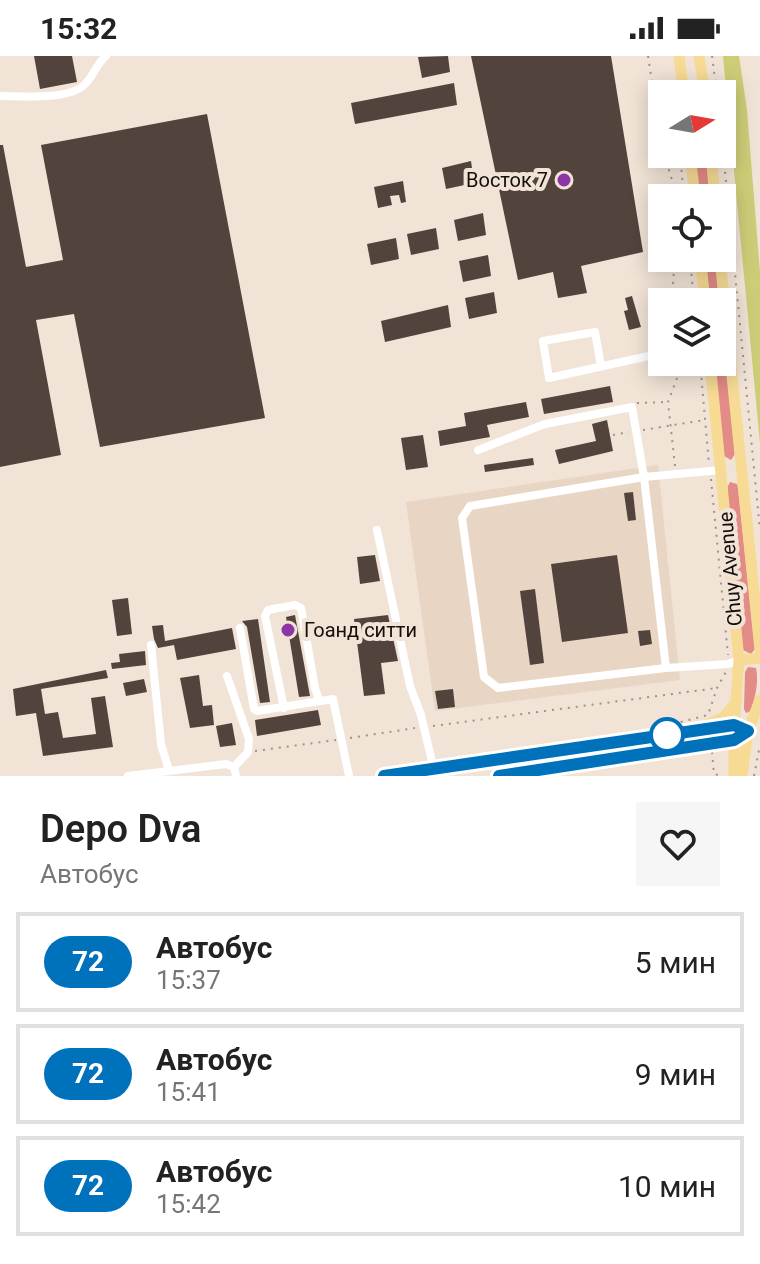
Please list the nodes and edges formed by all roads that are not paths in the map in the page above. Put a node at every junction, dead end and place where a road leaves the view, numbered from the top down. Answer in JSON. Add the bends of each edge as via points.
{"nodes":[{"id":1,"x":106,"y":56,"type":"edge"},
{"id":2,"x":700,"y":58,"type":"edge"},
{"id":3,"x":680,"y":60,"type":"edge"},
{"id":4,"x":682,"y":80,"type":"edge"},
{"id":5,"x":703,"y":80,"type":"edge"},
{"id":6,"x":0,"y":96,"type":"edge"},
{"id":7,"x":648,"y":356,"type":"edge"},
{"id":8,"x":601,"y":366,"type":"junction"},
{"id":9,"x":711,"y":376,"type":"edge"},
{"id":10,"x":731,"y":376,"type":"edge"},
{"id":11,"x":478,"y":450,"type":"dead end"},
{"id":12,"x":741,"y":468,"type":"junction"},
{"id":13,"x":715,"y":470,"type":"junction"},
{"id":14,"x":644,"y":477,"type":"junction"},
{"id":15,"x":377,"y":530,"type":"dead end"},
{"id":16,"x":240,"y":628,"type":"dead end"},
{"id":17,"x":151,"y":645,"type":"dead end"},
{"id":18,"x":760,"y":650,"type":"edge"},
{"id":19,"x":760,"y":658,"type":"edge"},
{"id":20,"x":734,"y":662,"type":"junction"},
{"id":21,"x":666,"y":668,"type":"junction"},
{"id":22,"x":227,"y":676,"type":"dead end"},
{"id":23,"x":319,"y":700,"type":"junction"},
{"id":24,"x":760,"y":700,"type":"edge"},
{"id":25,"x":737,"y":701,"type":"junction"},
{"id":26,"x":284,"y":708,"type":"junction"},
{"id":27,"x":756,"y":714,"type":"junction"},
{"id":28,"x":734,"y":725,"type":"junction"},
{"id":29,"x":696,"y":731,"type":"junction"},
{"id":30,"x":748,"y":731,"type":"junction"},
{"id":31,"x":734,"y":740,"type":"junction"},
{"id":32,"x":697,"y":745,"type":"junction"},
{"id":33,"x":434,"y":770,"type":"junction"},
{"id":34,"x":734,"y":770,"type":"edge"},
{"id":35,"x":169,"y":771,"type":"junction"},
{"id":36,"x":235,"y":772,"type":"edge"},
{"id":37,"x":128,"y":776,"type":"edge"},
{"id":38,"x":349,"y":776,"type":"edge"},
{"id":39,"x":384,"y":776,"type":"edge"},
{"id":40,"x":499,"y":776,"type":"edge"},
{"id":41,"x":742,"y":776,"type":"edge"}],
"edges":[{"from":1,"to":6,"type":"lane","via":[[83,86],[71,92]]},
{"from":2,"to":3,"type":"main road"},
{"from":2,"to":5,"type":"main road"},
{"from":3,"to":4,"type":"main road"},
{"from":7,"to":8,"type":"lane"},
{"from":8,"to":8,"type":"lane","via":[[549,378],[543,341],[595,332]]},
{"from":9,"to":13,"type":"main road","name":"Chuy Avenue"},
{"from":10,"to":12,"type":"main road","name":"Chuy Avenue"},
{"from":11,"to":14,"type":"lane","via":[[545,424],[632,407]]},
{"from":12,"to":13,"type":"main road"},
{"from":12,"to":18,"type":"main road","name":"Chuy Avenue"},
{"from":13,"to":14,"type":"lane"},
{"from":13,"to":20,"type":"main road","name":"Chuy Avenue"},
{"from":14,"to":21,"type":"lane"},
{"from":14,"to":21,"type":"lane","via":[[470,506],[462,518],[484,677],[498,688]]},
{"from":15,"to":33,"type":"lane"},
{"from":16,"to":26,"type":"lane","via":[[254,709]]},
{"from":17,"to":35,"type":"lane","via":[[161,744]]},
{"from":19,"to":20,"type":"main road"},
{"from":20,"to":21,"type":"lane"},
{"from":20,"to":25,"type":"main road","name":"Chuy Avenue"},
{"from":22,"to":36,"type":"lane","via":[[249,739],[248,752]]},
{"from":23,"to":26,"type":"lane"},
{"from":23,"to":26,"type":"lane","via":[[301,608],[268,610]]},
{"from":23,"to":38,"type":"lane","via":[[335,702]]},
{"from":24,"to":27,"type":"main road"},
{"from":25,"to":27,"type":"main road","via":[[744,716]]},
{"from":25,"to":28,"type":"main road","name":"Chuy Avenue"},
{"from":25,"to":29,"type":"main road","via":[[724,717]]},
{"from":27,"to":30,"type":"main road"},
{"from":28,"to":29,"type":"main road"},
{"from":28,"to":30,"type":"main road"},
{"from":28,"to":31,"type":"main road","name":"Chuy Avenue"},
{"from":29,"to":33,"type":"main road"},
{"from":30,"to":31,"type":"main road"},
{"from":30,"to":41,"type":"main road"},
{"from":31,"to":32,"type":"main road"},
{"from":31,"to":34,"type":"main road","name":"Chuy Avenue"},
{"from":32,"to":34,"type":"main road","via":[[718,750]]},
{"from":32,"to":40,"type":"main road"},
{"from":33,"to":39,"type":"main road"},
{"from":35,"to":36,"type":"lane","via":[[226,764]]},
{"from":35,"to":37,"type":"lane"}]}
